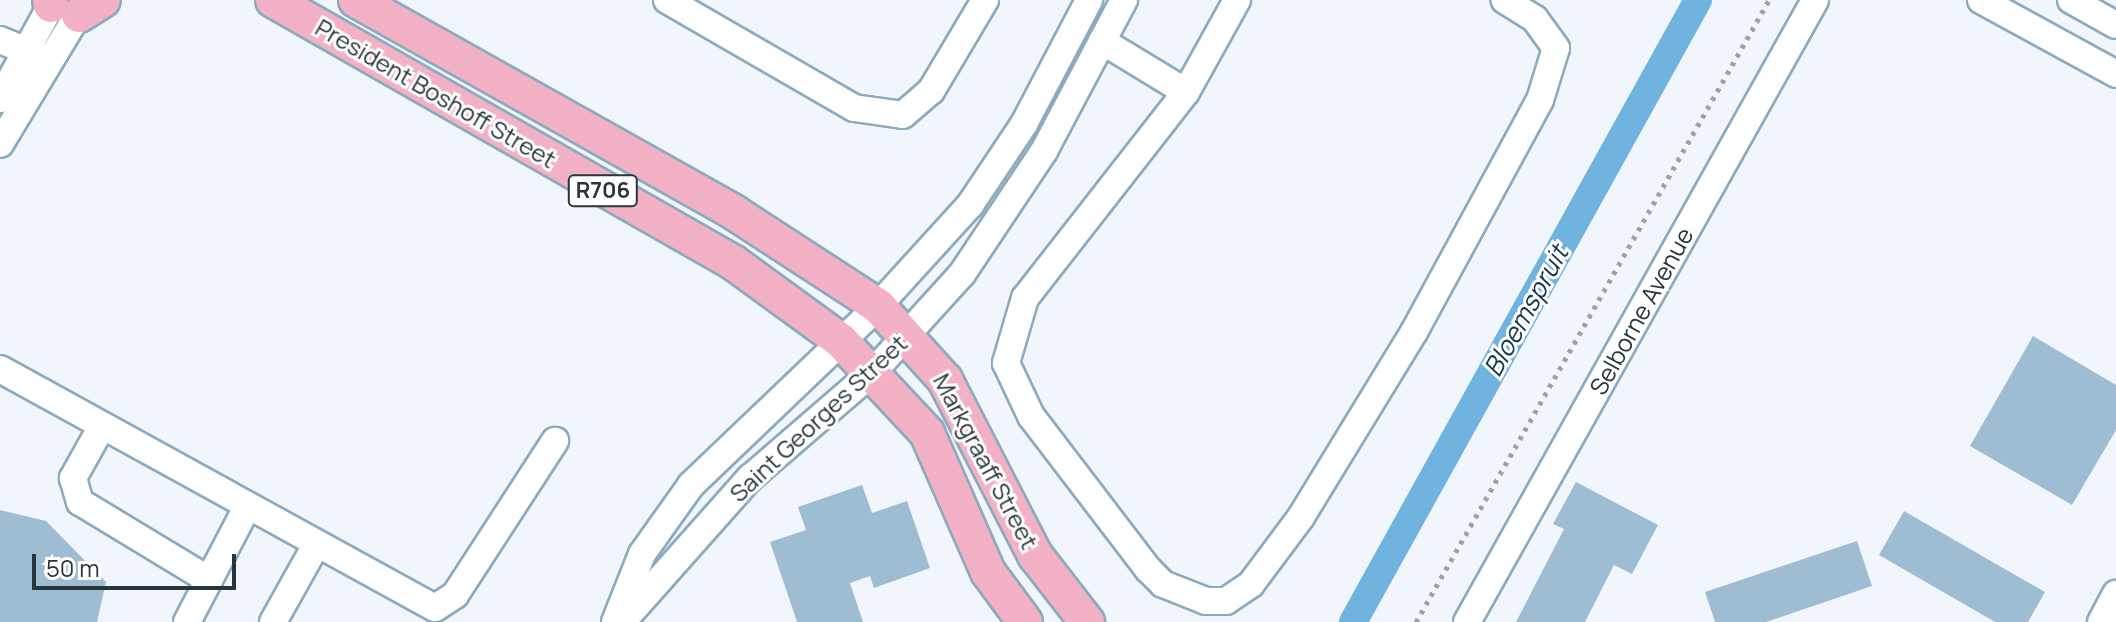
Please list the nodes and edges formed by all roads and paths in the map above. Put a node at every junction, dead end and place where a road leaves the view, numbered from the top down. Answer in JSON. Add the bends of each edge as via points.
{"nodes":[{"id":1,"x":273,"y":0,"type":"edge"},
{"id":2,"x":356,"y":0,"type":"edge"},
{"id":3,"x":667,"y":0,"type":"edge"},
{"id":4,"x":985,"y":0,"type":"edge"},
{"id":5,"x":1089,"y":0,"type":"edge"},
{"id":6,"x":1124,"y":0,"type":"edge"},
{"id":7,"x":1237,"y":0,"type":"edge"},
{"id":8,"x":1504,"y":0,"type":"edge"},
{"id":9,"x":1769,"y":0,"type":"edge"},
{"id":10,"x":1815,"y":0,"type":"edge"},
{"id":11,"x":1981,"y":0,"type":"edge"},
{"id":12,"x":2071,"y":0,"type":"edge"},
{"id":13,"x":71,"y":3,"type":"edge"},
{"id":14,"x":2116,"y":25,"type":"edge"},
{"id":15,"x":0,"y":40,"type":"edge"},
{"id":16,"x":1102,"y":41,"type":"junction"},
{"id":17,"x":38,"y":56,"type":"junction"},
{"id":18,"x":2116,"y":74,"type":"edge"},
{"id":19,"x":1186,"y":92,"type":"junction"},
{"id":20,"x":0,"y":99,"type":"edge"},
{"id":21,"x":0,"y":144,"type":"edge"},
{"id":22,"x":878,"y":306,"type":"junction"},
{"id":23,"x":908,"y":335,"type":"junction"},
{"id":24,"x":841,"y":341,"type":"junction"},
{"id":25,"x":0,"y":369,"type":"edge"},
{"id":26,"x":873,"y":372,"type":"junction"},
{"id":27,"x":102,"y":426,"type":"junction"},
{"id":28,"x":555,"y":441,"type":"dead end"},
{"id":29,"x":247,"y":507,"type":"junction"},
{"id":30,"x":316,"y":545,"type":"junction"},
{"id":31,"x":209,"y":580,"type":"junction"},
{"id":32,"x":2116,"y":594,"type":"edge"},
{"id":33,"x":187,"y":622,"type":"edge"},
{"id":34,"x":273,"y":622,"type":"edge"},
{"id":35,"x":615,"y":622,"type":"edge"},
{"id":36,"x":622,"y":622,"type":"edge"},
{"id":37,"x":1025,"y":622,"type":"edge"},
{"id":38,"x":1087,"y":622,"type":"edge"},
{"id":39,"x":1416,"y":622,"type":"edge"},
{"id":40,"x":1467,"y":622,"type":"edge"},
{"id":41,"x":2101,"y":622,"type":"edge"}],
"edges":[{"from":1,"to":24,"type":"main road","name":"President Boshoff Street","number":"R706","via":[[734,263]]},
{"from":2,"to":22,"type":"main road","name":"President Boshoff Street","number":"R706","via":[[735,213]]},
{"from":3,"to":4,"type":"street","via":[[854,108],[903,115],[931,91]]},
{"from":5,"to":22,"type":"street","name":"Saint Georges Street","via":[[1024,124],[970,205]]},
{"from":6,"to":16,"type":"street","name":"Saint Georges Street"},
{"from":7,"to":19,"type":"street"},
{"from":8,"to":19,"type":"street","via":[[1535,19],[1556,48],[1540,100],[1414,332],[1301,517],[1251,584],[1226,601],[1183,595],[1148,569],[1031,416],[1006,363],[1025,298]]},
{"from":9,"to":39,"type":"path"},
{"from":10,"to":40,"type":"street","name":"Selborne Avenue"},
{"from":11,"to":18,"type":"street"},
{"from":12,"to":14,"type":"street"},
{"from":13,"to":17,"type":"street"},
{"from":15,"to":17,"type":"street"},
{"from":16,"to":19,"type":"street"},
{"from":16,"to":23,"type":"street","name":"Saint Georges Street","via":[[998,228]]},
{"from":17,"to":20,"type":"street"},
{"from":17,"to":21,"type":"street"},
{"from":22,"to":23,"type":"main road","name":"Markgraaff Street","number":"R706"},
{"from":22,"to":24,"type":"street","name":"Saint Georges Street"},
{"from":23,"to":26,"type":"street","name":"Saint Georges Street"},
{"from":23,"to":38,"type":"main road","name":"Markgraaff Street","number":"R706","via":[[969,419],[1035,555]]},
{"from":24,"to":26,"type":"main road","name":"Markgraaff Street","number":"R706"},
{"from":24,"to":35,"type":"street","name":"Saint Georges Street","via":[[691,485],[642,554]]},
{"from":25,"to":27,"type":"street"},
{"from":26,"to":36,"type":"street","name":"Saint Georges Street","via":[[750,478]]},
{"from":26,"to":37,"type":"main road","name":"Markgraaff Street","number":"R706","via":[[927,433],[988,572]]},
{"from":27,"to":29,"type":"street"},
{"from":27,"to":31,"type":"street","via":[[73,478],[80,502]]},
{"from":28,"to":30,"type":"street","via":[[443,606],[425,606]]},
{"from":29,"to":30,"type":"street"},
{"from":29,"to":31,"type":"street"},
{"from":30,"to":34,"type":"street"},
{"from":31,"to":33,"type":"street"},
{"from":32,"to":41,"type":"street"}]}
